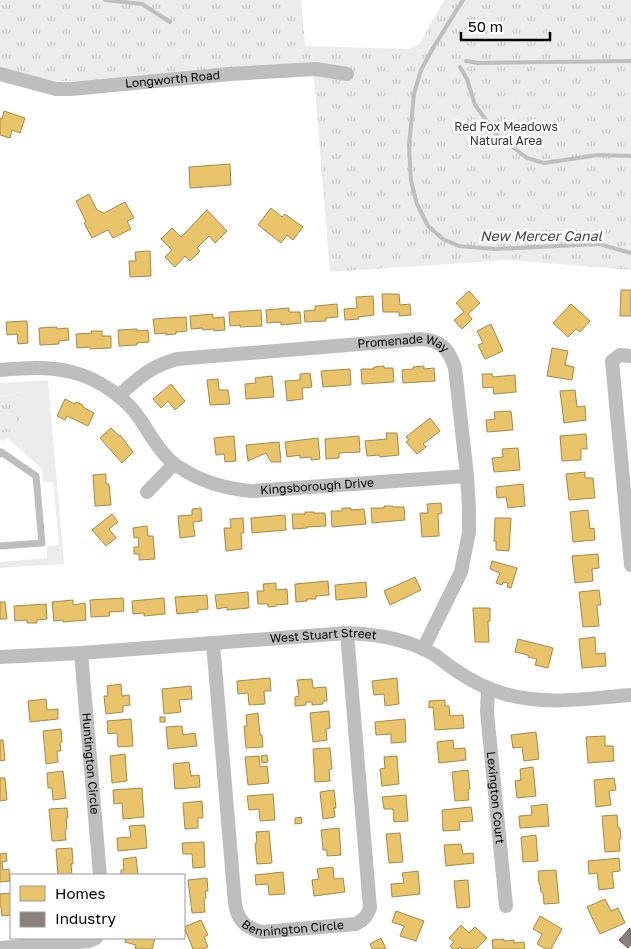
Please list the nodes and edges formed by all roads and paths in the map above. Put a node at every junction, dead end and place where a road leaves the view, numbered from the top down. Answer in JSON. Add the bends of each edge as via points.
{"nodes":[{"id":1,"x":0,"y":74,"type":"edge"},
{"id":2,"x":347,"y":74,"type":"dead end"},
{"id":3,"x":631,"y":356,"type":"edge"},
{"id":4,"x":0,"y":370,"type":"edge"},
{"id":5,"x":118,"y":396,"type":"junction"},
{"id":6,"x":0,"y":454,"type":"edge"},
{"id":7,"x":174,"y":464,"type":"junction"},
{"id":8,"x":467,"y":476,"type":"junction"},
{"id":9,"x":148,"y":492,"type":"dead end"},
{"id":10,"x":0,"y":546,"type":"edge"},
{"id":11,"x":631,"y":565,"type":"edge"},
{"id":12,"x":347,"y":633,"type":"junction"},
{"id":13,"x":213,"y":643,"type":"junction"},
{"id":14,"x":423,"y":649,"type":"junction"},
{"id":15,"x":81,"y":653,"type":"junction"},
{"id":16,"x":0,"y":657,"type":"edge"},
{"id":17,"x":488,"y":688,"type":"junction"},
{"id":18,"x":631,"y":695,"type":"edge"},
{"id":19,"x":100,"y":874,"type":"edge"},
{"id":20,"x":506,"y":906,"type":"dead end"},
{"id":21,"x":94,"y":939,"type":"edge"},
{"id":22,"x":0,"y":948,"type":"edge"}],
"edges":[{"from":1,"to":2,"type":"street","name":"Longworth Road","via":[[56,89],[71,89],[316,69]]},
{"from":3,"to":11,"type":"street","via":[[620,355],[612,361]]},
{"from":4,"to":5,"type":"street","name":"Kingsborough Drive","via":[[31,367],[72,372]]},
{"from":5,"to":7,"type":"street","name":"Kingsborough Drive","via":[[142,421],[154,442]]},
{"from":5,"to":8,"type":"street","name":"Promenade Way","via":[[152,368],[177,360],[429,339],[445,348],[452,357]]},
{"from":6,"to":10,"type":"lane","via":[[36,476],[42,543]]},
{"from":7,"to":8,"type":"street","name":"Kingsborough Drive","via":[[217,486],[252,491]]},
{"from":7,"to":9,"type":"street"},
{"from":8,"to":14,"type":"street","name":"Promenade Way","via":[[468,532],[461,572]]},
{"from":12,"to":13,"type":"street","name":"West Stuart Street"},
{"from":12,"to":13,"type":"street","name":"Bennington Circle","via":[[370,908],[363,921],[356,924],[262,932],[246,925],[235,904]]},
{"from":12,"to":14,"type":"street","name":"West Stuart Street","via":[[386,637]]},
{"from":13,"to":15,"type":"street","name":"West Stuart Street"},
{"from":14,"to":17,"type":"street","name":"West Stuart Street"},
{"from":15,"to":16,"type":"street","name":"West Stuart Street"},
{"from":15,"to":19,"type":"street","name":"Huntington Circle"},
{"from":17,"to":18,"type":"street","name":"West Stuart Street","via":[[539,700]]},
{"from":17,"to":20,"type":"street","name":"Lexington Court","via":[[487,712]]},
{"from":21,"to":22,"type":"street"}]}
